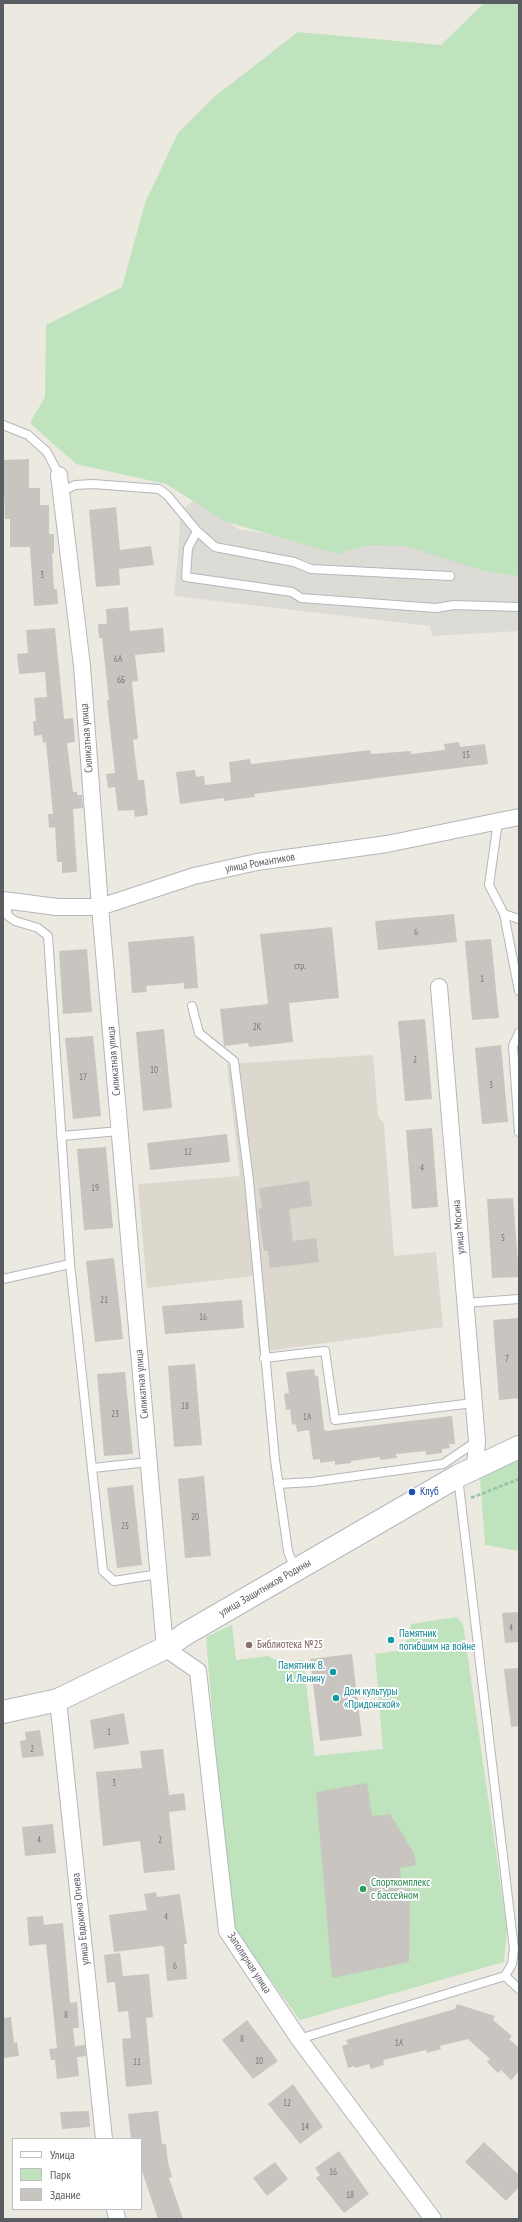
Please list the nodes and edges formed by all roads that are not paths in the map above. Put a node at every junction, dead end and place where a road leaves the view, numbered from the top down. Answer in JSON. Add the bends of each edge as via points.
{"nodes":[{"id":1,"x":3,"y":424,"type":"edge"},
{"id":2,"x":59,"y":475,"type":"joint"},
{"id":3,"x":61,"y":492,"type":"junction"},
{"id":4,"x":197,"y":531,"type":"junction"},
{"id":5,"x":450,"y":576,"type":"dead end"},
{"id":6,"x":519,"y":607,"type":"edge"},
{"id":7,"x":519,"y":817,"type":"edge"},
{"id":8,"x":498,"y":820,"type":"junction"},
{"id":9,"x":4,"y":900,"type":"edge"},
{"id":10,"x":100,"y":907,"type":"junction"},
{"id":11,"x":504,"y":914,"type":"junction"},
{"id":12,"x":519,"y":919,"type":"edge"},
{"id":13,"x":439,"y":987,"type":"dead end"},
{"id":14,"x":519,"y":991,"type":"edge"},
{"id":15,"x":192,"y":1006,"type":"dead end"},
{"id":16,"x":519,"y":1033,"type":"edge"},
{"id":17,"x":120,"y":1132,"type":"junction"},
{"id":18,"x":519,"y":1132,"type":"edge"},
{"id":19,"x":61,"y":1136,"type":"junction"},
{"id":20,"x":70,"y":1264,"type":"junction"},
{"id":21,"x":3,"y":1279,"type":"edge"},
{"id":22,"x":519,"y":1300,"type":"edge"},
{"id":23,"x":465,"y":1303,"type":"junction"},
{"id":24,"x":264,"y":1358,"type":"junction"},
{"id":25,"x":473,"y":1403,"type":"junction"},
{"id":26,"x":476,"y":1441,"type":"junction"},
{"id":27,"x":519,"y":1447,"type":"edge"},
{"id":28,"x":149,"y":1462,"type":"junction"},
{"id":29,"x":93,"y":1468,"type":"junction"},
{"id":30,"x":466,"y":1472,"type":"junction"},
{"id":31,"x":278,"y":1484,"type":"junction"},
{"id":32,"x":296,"y":1570,"type":"junction"},
{"id":33,"x":159,"y":1574,"type":"junction"},
{"id":34,"x":165,"y":1648,"type":"junction"},
{"id":35,"x":58,"y":1700,"type":"junction"},
{"id":36,"x":3,"y":1712,"type":"edge"},
{"id":37,"x":505,"y":1976,"type":"junction"},
{"id":38,"x":518,"y":1987,"type":"edge"},
{"id":39,"x":299,"y":2039,"type":"junction"},
{"id":40,"x":104,"y":2138,"type":"edge"},
{"id":41,"x":433,"y":2219,"type":"edge"}],
"edges":[{"from":1,"to":2,"type":"lane","via":[[28,435],[47,452]]},
{"from":2,"to":3,"type":"street","name":"Силикатная улица"},
{"from":3,"to":4,"type":"lane","via":[[75,485],[93,484],[159,490],[167,495]]},
{"from":3,"to":10,"type":"street","name":"Силикатная улица","via":[[82,666]]},
{"from":4,"to":5,"type":"lane","via":[[215,547],[294,562],[311,569]]},
{"from":4,"to":6,"type":"lane","via":[[188,548],[186,577],[292,592],[301,598],[436,608]]},
{"from":7,"to":8,"type":"street","name":"улица Романтиков"},
{"from":8,"to":10,"type":"street","name":"улица Романтиков","via":[[387,844],[257,862],[194,876]]},
{"from":8,"to":11,"type":"lane","via":[[489,885]]},
{"from":9,"to":10,"type":"street","name":"улица Романтиков","via":[[58,907]]},
{"from":9,"to":19,"type":"lane","via":[[8,916],[15,921],[38,928],[48,936]]},
{"from":10,"to":17,"type":"street","name":"Силикатная улица"},
{"from":11,"to":12,"type":"lane"},
{"from":11,"to":14,"type":"lane"},
{"from":13,"to":23,"type":"street","name":"улица Мосина"},
{"from":15,"to":24,"type":"lane","via":[[199,1033],[234,1061],[249,1181]]},
{"from":16,"to":18,"type":"lane","via":[[513,1046]]},
{"from":17,"to":19,"type":"lane"},
{"from":17,"to":28,"type":"street","name":"Силикатная улица"},
{"from":19,"to":20,"type":"lane"},
{"from":20,"to":21,"type":"lane"},
{"from":20,"to":29,"type":"lane"},
{"from":22,"to":23,"type":"lane"},
{"from":23,"to":25,"type":"street","name":"улица Мосина"},
{"from":24,"to":25,"type":"lane","via":[[325,1351],[335,1420]]},
{"from":24,"to":31,"type":"lane"},
{"from":25,"to":26,"type":"street","name":"улица Мосина"},
{"from":26,"to":30,"type":"street","name":"улица Мосина"},
{"from":26,"to":31,"type":"lane","via":[[443,1464],[312,1482]]},
{"from":27,"to":30,"type":"street","name":"улица Защитников Родины"},
{"from":28,"to":29,"type":"lane"},
{"from":28,"to":33,"type":"street","name":"Силикатная улица"},
{"from":29,"to":33,"type":"lane","via":[[103,1571],[114,1581]]},
{"from":30,"to":32,"type":"street","name":"улица Защитников Родины"},
{"from":30,"to":37,"type":"lane","via":[[461,1502],[514,1949],[512,1964]]},
{"from":31,"to":32,"type":"lane","via":[[288,1551]]},
{"from":32,"to":34,"type":"street","name":"улица Защитников Родины"},
{"from":33,"to":34,"type":"street","name":"Силикатная улица"},
{"from":34,"to":35,"type":"street","name":"улица Защитников Родины"},
{"from":34,"to":39,"type":"street","name":"Заполярная улица","via":[[198,1671],[227,1931]]},
{"from":35,"to":36,"type":"street","name":"улица Защитников Родины"},
{"from":35,"to":40,"type":"street","name":"улица Евдокима Огнева"},
{"from":37,"to":38,"type":"lane"},
{"from":37,"to":39,"type":"lane"},
{"from":39,"to":41,"type":"street","name":"Заполярная улица"}]}
